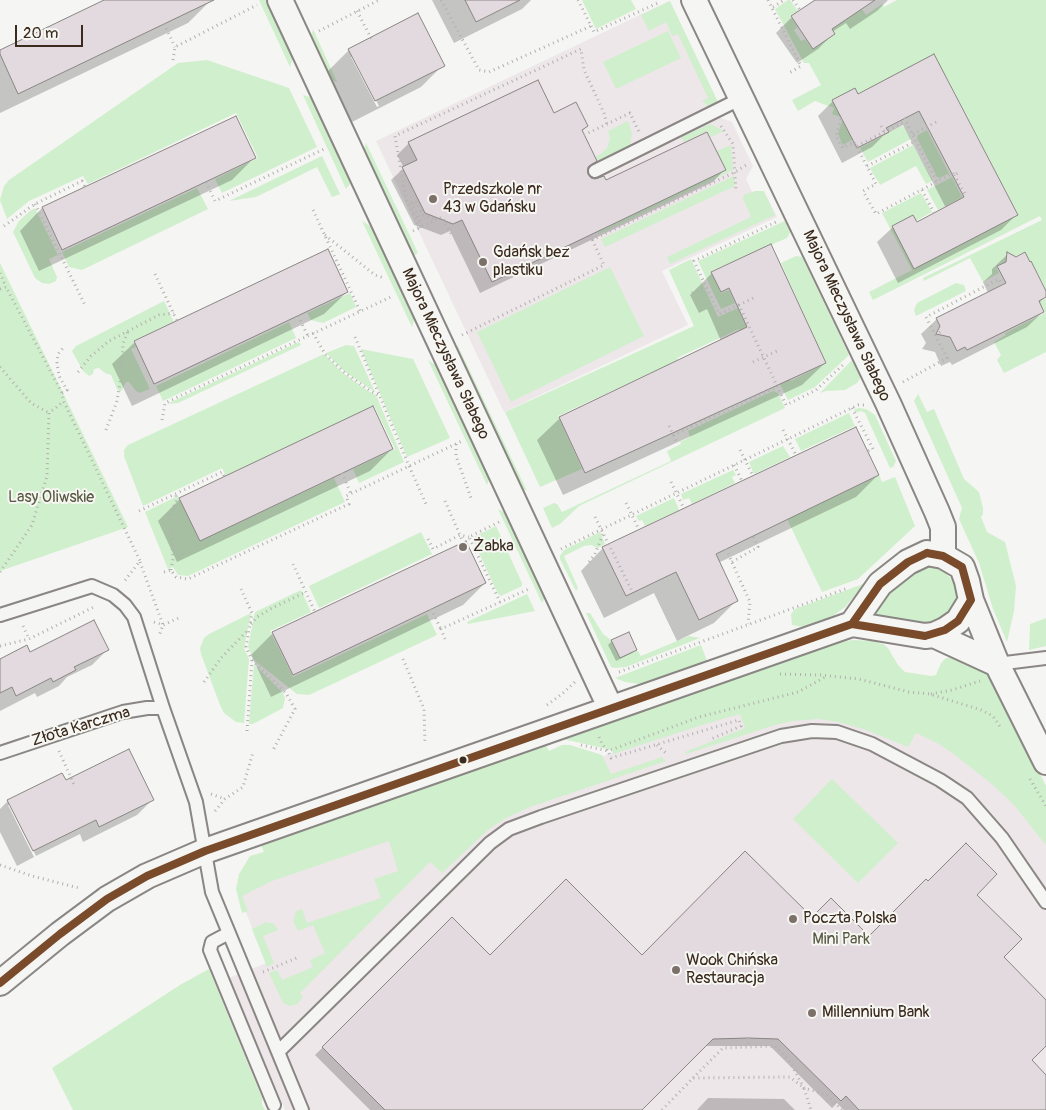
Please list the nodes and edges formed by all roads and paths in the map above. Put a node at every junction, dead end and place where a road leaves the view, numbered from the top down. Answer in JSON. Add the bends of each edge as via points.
{"nodes":[{"id":1,"x":280,"y":0,"type":"edge"},
{"id":2,"x":379,"y":0,"type":"edge"},
{"id":3,"x":441,"y":0,"type":"edge"},
{"id":4,"x":578,"y":0,"type":"edge"},
{"id":5,"x":656,"y":0,"type":"edge"},
{"id":6,"x":694,"y":0,"type":"edge"},
{"id":7,"x":768,"y":0,"type":"edge"},
{"id":8,"x":784,"y":0,"type":"edge"},
{"id":9,"x":793,"y":0,"type":"edge"},
{"id":10,"x":257,"y":5,"type":"dead end"},
{"id":11,"x":773,"y":8,"type":"junction"},
{"id":12,"x":800,"y":10,"type":"dead end"},
{"id":13,"x":357,"y":12,"type":"junction"},
{"id":14,"x":164,"y":24,"type":"dead end"},
{"id":15,"x":591,"y":26,"type":"junction"},
{"id":16,"x":319,"y":31,"type":"dead end"},
{"id":17,"x":372,"y":40,"type":"dead end"},
{"id":18,"x":176,"y":47,"type":"junction"},
{"id":19,"x":173,"y":60,"type":"dead end"},
{"id":20,"x":789,"y":73,"type":"dead end"},
{"id":21,"x":742,"y":98,"type":"junction"},
{"id":22,"x":628,"y":114,"type":"dead end"},
{"id":23,"x":842,"y":119,"type":"dead end"},
{"id":24,"x":938,"y":121,"type":"dead end"},
{"id":25,"x":606,"y":125,"type":"junction"},
{"id":26,"x":881,"y":126,"type":"dead end"},
{"id":27,"x":884,"y":132,"type":"junction"},
{"id":28,"x":913,"y":134,"type":"junction"},
{"id":29,"x":584,"y":136,"type":"dead end"},
{"id":30,"x":730,"y":137,"type":"dead end"},
{"id":31,"x":916,"y":140,"type":"junction"},
{"id":32,"x":857,"y":146,"type":"junction"},
{"id":33,"x":324,"y":149,"type":"dead end"},
{"id":34,"x":751,"y":163,"type":"dead end"},
{"id":35,"x":867,"y":166,"type":"junction"},
{"id":36,"x":594,"y":171,"type":"dead end"},
{"id":37,"x":735,"y":172,"type":"junction"},
{"id":38,"x":206,"y":182,"type":"dead end"},
{"id":39,"x":937,"y":182,"type":"junction"},
{"id":40,"x":85,"y":187,"type":"dead end"},
{"id":41,"x":922,"y":190,"type":"junction"},
{"id":42,"x":736,"y":191,"type":"dead end"},
{"id":43,"x":968,"y":193,"type":"dead end"},
{"id":44,"x":35,"y":204,"type":"junction"},
{"id":45,"x":313,"y":210,"type":"dead end"},
{"id":46,"x":934,"y":213,"type":"dead end"},
{"id":47,"x":783,"y":219,"type":"dead end"},
{"id":48,"x":436,"y":220,"type":"junction"},
{"id":49,"x":4,"y":226,"type":"dead end"},
{"id":50,"x":421,"y":227,"type":"junction"},
{"id":51,"x":412,"y":232,"type":"dead end"},
{"id":52,"x":324,"y":235,"type":"junction"},
{"id":53,"x":590,"y":235,"type":"dead end"},
{"id":54,"x":452,"y":236,"type":"dead end"},
{"id":55,"x":592,"y":240,"type":"junction"},
{"id":56,"x":0,"y":273,"type":"edge"},
{"id":57,"x":155,"y":274,"type":"dead end"},
{"id":58,"x":386,"y":279,"type":"dead end"},
{"id":59,"x":1002,"y":285,"type":"dead end"},
{"id":60,"x":6,"y":287,"type":"junction"},
{"id":61,"x":706,"y":287,"type":"junction"},
{"id":62,"x":0,"y":289,"type":"edge"},
{"id":63,"x":692,"y":293,"type":"dead end"},
{"id":64,"x":394,"y":296,"type":"dead end"},
{"id":65,"x":753,"y":298,"type":"dead end"},
{"id":66,"x":955,"y":302,"type":"junction"},
{"id":67,"x":739,"y":305,"type":"junction"},
{"id":68,"x":86,"y":307,"type":"dead end"},
{"id":69,"x":958,"y":307,"type":"dead end"},
{"id":70,"x":360,"y":311,"type":"junction"},
{"id":71,"x":174,"y":313,"type":"junction"},
{"id":72,"x":298,"y":316,"type":"dead end"},
{"id":73,"x":177,"y":320,"type":"dead end"},
{"id":74,"x":128,"y":330,"type":"junction"},
{"id":75,"x":942,"y":331,"type":"dead end"},
{"id":76,"x":313,"y":333,"type":"junction"},
{"id":77,"x":935,"y":334,"type":"junction"},
{"id":78,"x":461,"y":335,"type":"dead end"},
{"id":79,"x":308,"y":336,"type":"junction"},
{"id":80,"x":355,"y":337,"type":"dead end"},
{"id":81,"x":65,"y":346,"type":"dead end"},
{"id":82,"x":777,"y":351,"type":"dead end"},
{"id":83,"x":764,"y":357,"type":"junction"},
{"id":84,"x":848,"y":360,"type":"dead end"},
{"id":85,"x":753,"y":362,"type":"dead end"},
{"id":86,"x":0,"y":367,"type":"edge"},
{"id":87,"x":78,"y":372,"type":"dead end"},
{"id":88,"x":902,"y":382,"type":"dead end"},
{"id":89,"x":778,"y":387,"type":"junction"},
{"id":90,"x":62,"y":393,"type":"junction"},
{"id":91,"x":379,"y":395,"type":"junction"},
{"id":92,"x":64,"y":402,"type":"junction"},
{"id":93,"x":867,"y":406,"type":"dead end"},
{"id":94,"x":852,"y":408,"type":"junction"},
{"id":95,"x":49,"y":413,"type":"junction"},
{"id":96,"x":162,"y":420,"type":"dead end"},
{"id":97,"x":669,"y":426,"type":"dead end"},
{"id":98,"x":106,"y":430,"type":"dead end"},
{"id":99,"x":783,"y":430,"type":"dead end"},
{"id":100,"x":673,"y":435,"type":"junction"},
{"id":101,"x":788,"y":440,"type":"junction"},
{"id":102,"x":462,"y":441,"type":"dead end"},
{"id":103,"x":676,"y":441,"type":"dead end"},
{"id":104,"x":456,"y":444,"type":"junction"},
{"id":105,"x":740,"y":450,"type":"dead end"},
{"id":106,"x":868,"y":451,"type":"dead end"},
{"id":107,"x":796,"y":455,"type":"dead end"},
{"id":108,"x":745,"y":460,"type":"junction"},
{"id":109,"x":734,"y":465,"type":"junction"},
{"id":110,"x":409,"y":466,"type":"junction"},
{"id":111,"x":342,"y":474,"type":"dead end"},
{"id":112,"x":224,"y":476,"type":"dead end"},
{"id":113,"x":753,"y":476,"type":"dead end"},
{"id":114,"x":742,"y":481,"type":"dead end"},
{"id":115,"x":671,"y":482,"type":"dead end"},
{"id":116,"x":176,"y":493,"type":"junction"},
{"id":117,"x":676,"y":493,"type":"junction"},
{"id":118,"x":351,"y":494,"type":"junction"},
{"id":119,"x":471,"y":498,"type":"dead end"},
{"id":120,"x":445,"y":501,"type":"dead end"},
{"id":121,"x":626,"y":503,"type":"dead end"},
{"id":122,"x":426,"y":504,"type":"dead end"},
{"id":123,"x":684,"y":509,"type":"dead end"},
{"id":124,"x":139,"y":511,"type":"dead end"},
{"id":125,"x":632,"y":514,"type":"junction"},
{"id":126,"x":595,"y":517,"type":"dead end"},
{"id":127,"x":500,"y":522,"type":"dead end"},
{"id":128,"x":601,"y":529,"type":"junction"},
{"id":129,"x":640,"y":530,"type":"dead end"},
{"id":130,"x":604,"y":534,"type":"junction"},
{"id":131,"x":460,"y":535,"type":"junction"},
{"id":132,"x":753,"y":536,"type":"dead end"},
{"id":133,"x":468,"y":537,"type":"junction"},
{"id":134,"x":428,"y":539,"type":"dead end"},
{"id":135,"x":464,"y":542,"type":"dead end"},
{"id":136,"x":726,"y":549,"type":"dead end"},
{"id":137,"x":558,"y":550,"type":"dead end"},
{"id":138,"x":943,"y":556,"type":"junction"},
{"id":139,"x":140,"y":561,"type":"junction"},
{"id":140,"x":589,"y":562,"type":"dead end"},
{"id":141,"x":732,"y":562,"type":"junction"},
{"id":142,"x":293,"y":564,"type":"dead end"},
{"id":143,"x":171,"y":570,"type":"junction"},
{"id":144,"x":0,"y":572,"type":"edge"},
{"id":145,"x":164,"y":572,"type":"dead end"},
{"id":146,"x":857,"y":585,"type":"dead end"},
{"id":147,"x":241,"y":588,"type":"dead end"},
{"id":148,"x":531,"y":588,"type":"dead end"},
{"id":149,"x":306,"y":592,"type":"junction"},
{"id":150,"x":633,"y":593,"type":"dead end"},
{"id":151,"x":113,"y":595,"type":"junction"},
{"id":152,"x":971,"y":600,"type":"junction"},
{"id":153,"x":500,"y":602,"type":"junction"},
{"id":154,"x":98,"y":606,"type":"dead end"},
{"id":155,"x":431,"y":609,"type":"dead end"},
{"id":156,"x":315,"y":612,"type":"dead end"},
{"id":157,"x":0,"y":615,"type":"edge"},
{"id":158,"x":181,"y":617,"type":"dead end"},
{"id":159,"x":251,"y":624,"type":"junction"},
{"id":160,"x":748,"y":624,"type":"junction"},
{"id":161,"x":852,"y":624,"type":"junction"},
{"id":162,"x":163,"y":625,"type":"junction"},
{"id":163,"x":250,"y":629,"type":"junction"},
{"id":164,"x":441,"y":629,"type":"junction"},
{"id":165,"x":934,"y":635,"type":"junction"},
{"id":166,"x":445,"y":639,"type":"dead end"},
{"id":167,"x":0,"y":646,"type":"edge"},
{"id":168,"x":1046,"y":658,"type":"edge"},
{"id":169,"x":403,"y":659,"type":"dead end"},
{"id":170,"x":148,"y":660,"type":"junction"},
{"id":171,"x":252,"y":660,"type":"junction"},
{"id":172,"x":999,"y":668,"type":"junction"},
{"id":173,"x":614,"y":674,"type":"dead end"},
{"id":174,"x":777,"y":674,"type":"dead end"},
{"id":175,"x":827,"y":676,"type":"junction"},
{"id":176,"x":577,"y":680,"type":"dead end"},
{"id":177,"x":204,"y":682,"type":"dead end"},
{"id":178,"x":930,"y":694,"type":"junction"},
{"id":179,"x":163,"y":708,"type":"junction"},
{"id":180,"x":541,"y":709,"type":"dead end"},
{"id":181,"x":600,"y":711,"type":"junction"},
{"id":182,"x":247,"y":731,"type":"dead end"},
{"id":183,"x":1004,"y":731,"type":"dead end"},
{"id":184,"x":706,"y":741,"type":"dead end"},
{"id":185,"x":573,"y":743,"type":"dead end"},
{"id":186,"x":425,"y":744,"type":"dead end"},
{"id":187,"x":657,"y":744,"type":"junction"},
{"id":188,"x":608,"y":751,"type":"junction"},
{"id":189,"x":253,"y":752,"type":"dead end"},
{"id":190,"x":272,"y":752,"type":"dead end"},
{"id":191,"x":0,"y":753,"type":"edge"},
{"id":192,"x":60,"y":755,"type":"dead end"},
{"id":193,"x":670,"y":756,"type":"dead end"},
{"id":194,"x":1036,"y":767,"type":"edge"},
{"id":195,"x":75,"y":787,"type":"dead end"},
{"id":196,"x":1046,"y":806,"type":"edge"},
{"id":197,"x":214,"y":811,"type":"dead end"},
{"id":198,"x":205,"y":851,"type":"junction"},
{"id":199,"x":0,"y":865,"type":"edge"},
{"id":200,"x":79,"y":888,"type":"dead end"},
{"id":201,"x":1046,"y":902,"type":"edge"},
{"id":202,"x":229,"y":932,"type":"junction"},
{"id":203,"x":299,"y":957,"type":"dead end"},
{"id":204,"x":263,"y":972,"type":"dead end"},
{"id":205,"x":0,"y":983,"type":"edge"},
{"id":206,"x":748,"y":1038,"type":"dead end"},
{"id":207,"x":748,"y":1047,"type":"junction"},
{"id":208,"x":278,"y":1052,"type":"junction"},
{"id":209,"x":693,"y":1078,"type":"junction"},
{"id":210,"x":804,"y":1088,"type":"junction"},
{"id":211,"x":274,"y":1106,"type":"dead end"},
{"id":212,"x":302,"y":1110,"type":"edge"},
{"id":213,"x":662,"y":1110,"type":"edge"},
{"id":214,"x":811,"y":1110,"type":"edge"},
{"id":215,"x":842,"y":1110,"type":"edge"}],
"edges":[{"from":1,"to":181,"type":"street","name":"Majora Mieczysława Słabego"},
{"from":2,"to":13,"type":"path"},
{"from":3,"to":15,"type":"path","via":[[479,70],[489,72]]},
{"from":4,"to":15,"type":"path"},
{"from":5,"to":15,"type":"path","via":[[658,2],[594,32]]},
{"from":6,"to":21,"type":"street","name":"Majora Mieczysława Słabego"},
{"from":7,"to":11,"type":"path"},
{"from":8,"to":11,"type":"path"},
{"from":9,"to":12,"type":"path"},
{"from":10,"to":18,"type":"path"},
{"from":11,"to":20,"type":"path","via":[[801,66]]},
{"from":13,"to":16,"type":"path"},
{"from":13,"to":17,"type":"path"},
{"from":14,"to":18,"type":"path"},
{"from":18,"to":19,"type":"path"},
{"from":21,"to":36,"type":"lane"},
{"from":21,"to":138,"type":"street","name":"Majora Mieczysława Słabego","via":[[937,512],[943,527]]},
{"from":22,"to":25,"type":"path"},
{"from":23,"to":32,"type":"path","via":[[836,136],[843,148],[854,142]]},
{"from":24,"to":28,"type":"path"},
{"from":25,"to":29,"type":"path"},
{"from":25,"to":50,"type":"path","via":[[604,113],[584,70],[581,49],[395,136],[406,200]]},
{"from":26,"to":27,"type":"path"},
{"from":27,"to":28,"type":"path","via":[[905,120]]},
{"from":27,"to":32,"type":"path"},
{"from":28,"to":31,"type":"path"},
{"from":30,"to":37,"type":"path"},
{"from":31,"to":35,"type":"path"},
{"from":31,"to":39,"type":"path"},
{"from":32,"to":35,"type":"path"},
{"from":33,"to":38,"type":"path","via":[[215,200]]},
{"from":34,"to":37,"type":"path"},
{"from":35,"to":41,"type":"path","via":[[876,184],[863,191],[876,214]]},
{"from":37,"to":42,"type":"path"},
{"from":37,"to":55,"type":"path"},
{"from":39,"to":41,"type":"path"},
{"from":39,"to":43,"type":"path","via":[[956,174],[964,194]]},
{"from":40,"to":44,"type":"path","via":[[82,180]]},
{"from":41,"to":46,"type":"path"},
{"from":44,"to":49,"type":"path"},
{"from":44,"to":68,"type":"path"},
{"from":45,"to":52,"type":"path"},
{"from":47,"to":61,"type":"path","via":[[694,261]]},
{"from":48,"to":50,"type":"path"},
{"from":48,"to":50,"type":"path","via":[[423,215],[416,201],[412,203]]},
{"from":48,"to":54,"type":"path","via":[[442,217]]},
{"from":50,"to":51,"type":"path"},
{"from":52,"to":58,"type":"path","via":[[375,275]]},
{"from":52,"to":70,"type":"path"},
{"from":53,"to":55,"type":"path"},
{"from":55,"to":78,"type":"path","via":[[604,265]]},
{"from":56,"to":60,"type":"path"},
{"from":57,"to":71,"type":"path"},
{"from":59,"to":66,"type":"path","via":[[999,279]]},
{"from":60,"to":62,"type":"path"},
{"from":60,"to":90,"type":"path"},
{"from":61,"to":63,"type":"path"},
{"from":61,"to":67,"type":"path","via":[[719,314]]},
{"from":64,"to":70,"type":"path"},
{"from":65,"to":67,"type":"path"},
{"from":66,"to":69,"type":"path"},
{"from":66,"to":77,"type":"path","via":[[926,317]]},
{"from":67,"to":83,"type":"path"},
{"from":70,"to":76,"type":"path"},
{"from":71,"to":73,"type":"path"},
{"from":71,"to":74,"type":"path","via":[[159,315]]},
{"from":72,"to":79,"type":"path"},
{"from":74,"to":87,"type":"path","via":[[91,356]]},
{"from":74,"to":98,"type":"path","via":[[123,344],[117,400]]},
{"from":75,"to":77,"type":"path"},
{"from":76,"to":79,"type":"path"},
{"from":76,"to":91,"type":"path","via":[[325,354],[344,372]]},
{"from":77,"to":88,"type":"path","via":[[946,358]]},
{"from":79,"to":96,"type":"path","via":[[165,403]]},
{"from":80,"to":91,"type":"path"},
{"from":81,"to":90,"type":"path","via":[[58,354],[57,363],[59,376],[67,390]]},
{"from":82,"to":83,"type":"path"},
{"from":83,"to":85,"type":"path"},
{"from":83,"to":89,"type":"path"},
{"from":84,"to":89,"type":"path","via":[[816,390],[786,405]]},
{"from":86,"to":95,"type":"path","via":[[31,403]]},
{"from":89,"to":100,"type":"path"},
{"from":90,"to":92,"type":"path"},
{"from":91,"to":110,"type":"path"},
{"from":92,"to":95,"type":"path"},
{"from":92,"to":139,"type":"path"},
{"from":93,"to":94,"type":"path"},
{"from":94,"to":101,"type":"path"},
{"from":94,"to":106,"type":"path","via":[[873,449]]},
{"from":95,"to":144,"type":"path","via":[[47,476],[32,525]]},
{"from":97,"to":100,"type":"path"},
{"from":99,"to":101,"type":"path"},
{"from":100,"to":103,"type":"path"},
{"from":101,"to":107,"type":"path"},
{"from":101,"to":108,"type":"path"},
{"from":102,"to":104,"type":"path"},
{"from":104,"to":110,"type":"path"},
{"from":104,"to":119,"type":"path","via":[[456,456]]},
{"from":105,"to":108,"type":"path"},
{"from":108,"to":109,"type":"path"},
{"from":108,"to":113,"type":"path"},
{"from":109,"to":114,"type":"path"},
{"from":109,"to":117,"type":"path"},
{"from":110,"to":118,"type":"path"},
{"from":110,"to":122,"type":"path"},
{"from":111,"to":118,"type":"path"},
{"from":112,"to":116,"type":"path","via":[[222,472]]},
{"from":115,"to":117,"type":"path"},
{"from":116,"to":124,"type":"path"},
{"from":116,"to":143,"type":"path","via":[[170,515]]},
{"from":117,"to":123,"type":"path"},
{"from":117,"to":125,"type":"path"},
{"from":118,"to":143,"type":"path","via":[[346,496],[350,504],[188,580],[176,577]]},
{"from":120,"to":131,"type":"path"},
{"from":121,"to":125,"type":"path"},
{"from":125,"to":128,"type":"path"},
{"from":125,"to":129,"type":"path"},
{"from":126,"to":128,"type":"path"},
{"from":127,"to":133,"type":"path"},
{"from":128,"to":130,"type":"path"},
{"from":128,"to":137,"type":"path"},
{"from":130,"to":140,"type":"path"},
{"from":130,"to":150,"type":"path"},
{"from":131,"to":133,"type":"path"},
{"from":131,"to":134,"type":"path","via":[[433,549]]},
{"from":131,"to":135,"type":"path"},
{"from":132,"to":141,"type":"path","via":[[758,547]]},
{"from":133,"to":153,"type":"path"},
{"from":136,"to":141,"type":"path"},
{"from":138,"to":152,"type":"street","via":[[962,567]]},
{"from":138,"to":161,"type":"street","via":[[927,553],[908,562],[880,584]]},
{"from":139,"to":151,"type":"path"},
{"from":139,"to":162,"type":"path"},
{"from":141,"to":160,"type":"path","via":[[750,602]]},
{"from":142,"to":149,"type":"path"},
{"from":143,"to":145,"type":"path"},
{"from":146,"to":160,"type":"path"},
{"from":147,"to":159,"type":"path","via":[[252,614]]},
{"from":148,"to":153,"type":"path"},
{"from":149,"to":156,"type":"path"},
{"from":149,"to":159,"type":"path","via":[[272,608]]},
{"from":151,"to":157,"type":"lane","via":[[92,586]]},
{"from":151,"to":170,"type":"lane","via":[[134,617]]},
{"from":152,"to":165,"type":"street","via":[[958,621]]},
{"from":152,"to":172,"type":"street"},
{"from":153,"to":164,"type":"path"},
{"from":154,"to":167,"type":"path","via":[[29,639]]},
{"from":155,"to":164,"type":"path"},
{"from":158,"to":162,"type":"path"},
{"from":159,"to":163,"type":"path"},
{"from":160,"to":173,"type":"path"},
{"from":161,"to":165,"type":"street"},
{"from":161,"to":181,"type":"street"},
{"from":162,"to":170,"type":"path"},
{"from":163,"to":171,"type":"path","via":[[246,647]]},
{"from":163,"to":177,"type":"path","via":[[221,658]]},
{"from":164,"to":166,"type":"path"},
{"from":165,"to":172,"type":"street"},
{"from":168,"to":172,"type":"lane"},
{"from":169,"to":186,"type":"path","via":[[424,709]]},
{"from":170,"to":179,"type":"lane"},
{"from":171,"to":182,"type":"path"},
{"from":171,"to":190,"type":"path","via":[[286,693],[295,709]]},
{"from":172,"to":178,"type":"path","via":[[976,683]]},
{"from":172,"to":194,"type":"street"},
{"from":174,"to":175,"type":"path"},
{"from":175,"to":178,"type":"path","via":[[859,679]]},
{"from":175,"to":188,"type":"path","via":[[798,692],[699,717]]},
{"from":176,"to":180,"type":"path"},
{"from":178,"to":183,"type":"path","via":[[981,710],[993,716]]},
{"from":179,"to":191,"type":"lane","name":"Złota Karczma","via":[[123,712]]},
{"from":179,"to":198,"type":"lane","via":[[196,802]]},
{"from":181,"to":188,"type":"path","via":[[602,744]]},
{"from":181,"to":198,"type":"street"},
{"from":184,"to":187,"type":"path","via":[[741,726],[739,720]]},
{"from":185,"to":188,"type":"path"},
{"from":187,"to":188,"type":"path","via":[[611,758]]},
{"from":187,"to":193,"type":"path"},
{"from":189,"to":197,"type":"path","via":[[243,788],[225,799]]},
{"from":192,"to":195,"type":"path"},
{"from":194,"to":196,"type":"path"},
{"from":198,"to":202,"type":"lane","via":[[212,892]]},
{"from":198,"to":205,"type":"street","via":[[147,876],[107,899]]},
{"from":199,"to":200,"type":"path"},
{"from":201,"to":208,"type":"lane","via":[[1002,838],[967,798],[940,780],[872,744],[837,732],[812,731],[780,736],[509,830],[490,843]]},
{"from":202,"to":208,"type":"lane"},
{"from":202,"to":211,"type":"lane","via":[[212,942],[210,950]]},
{"from":203,"to":204,"type":"path"},
{"from":206,"to":207,"type":"path"},
{"from":207,"to":209,"type":"path","via":[[723,1048]]},
{"from":207,"to":210,"type":"path","via":[[775,1046],[790,1062]]},
{"from":208,"to":212,"type":"lane"},
{"from":209,"to":210,"type":"path","via":[[790,1078]]},
{"from":209,"to":213,"type":"path"},
{"from":210,"to":214,"type":"path"},
{"from":210,"to":215,"type":"path","via":[[828,1095]]}]}
